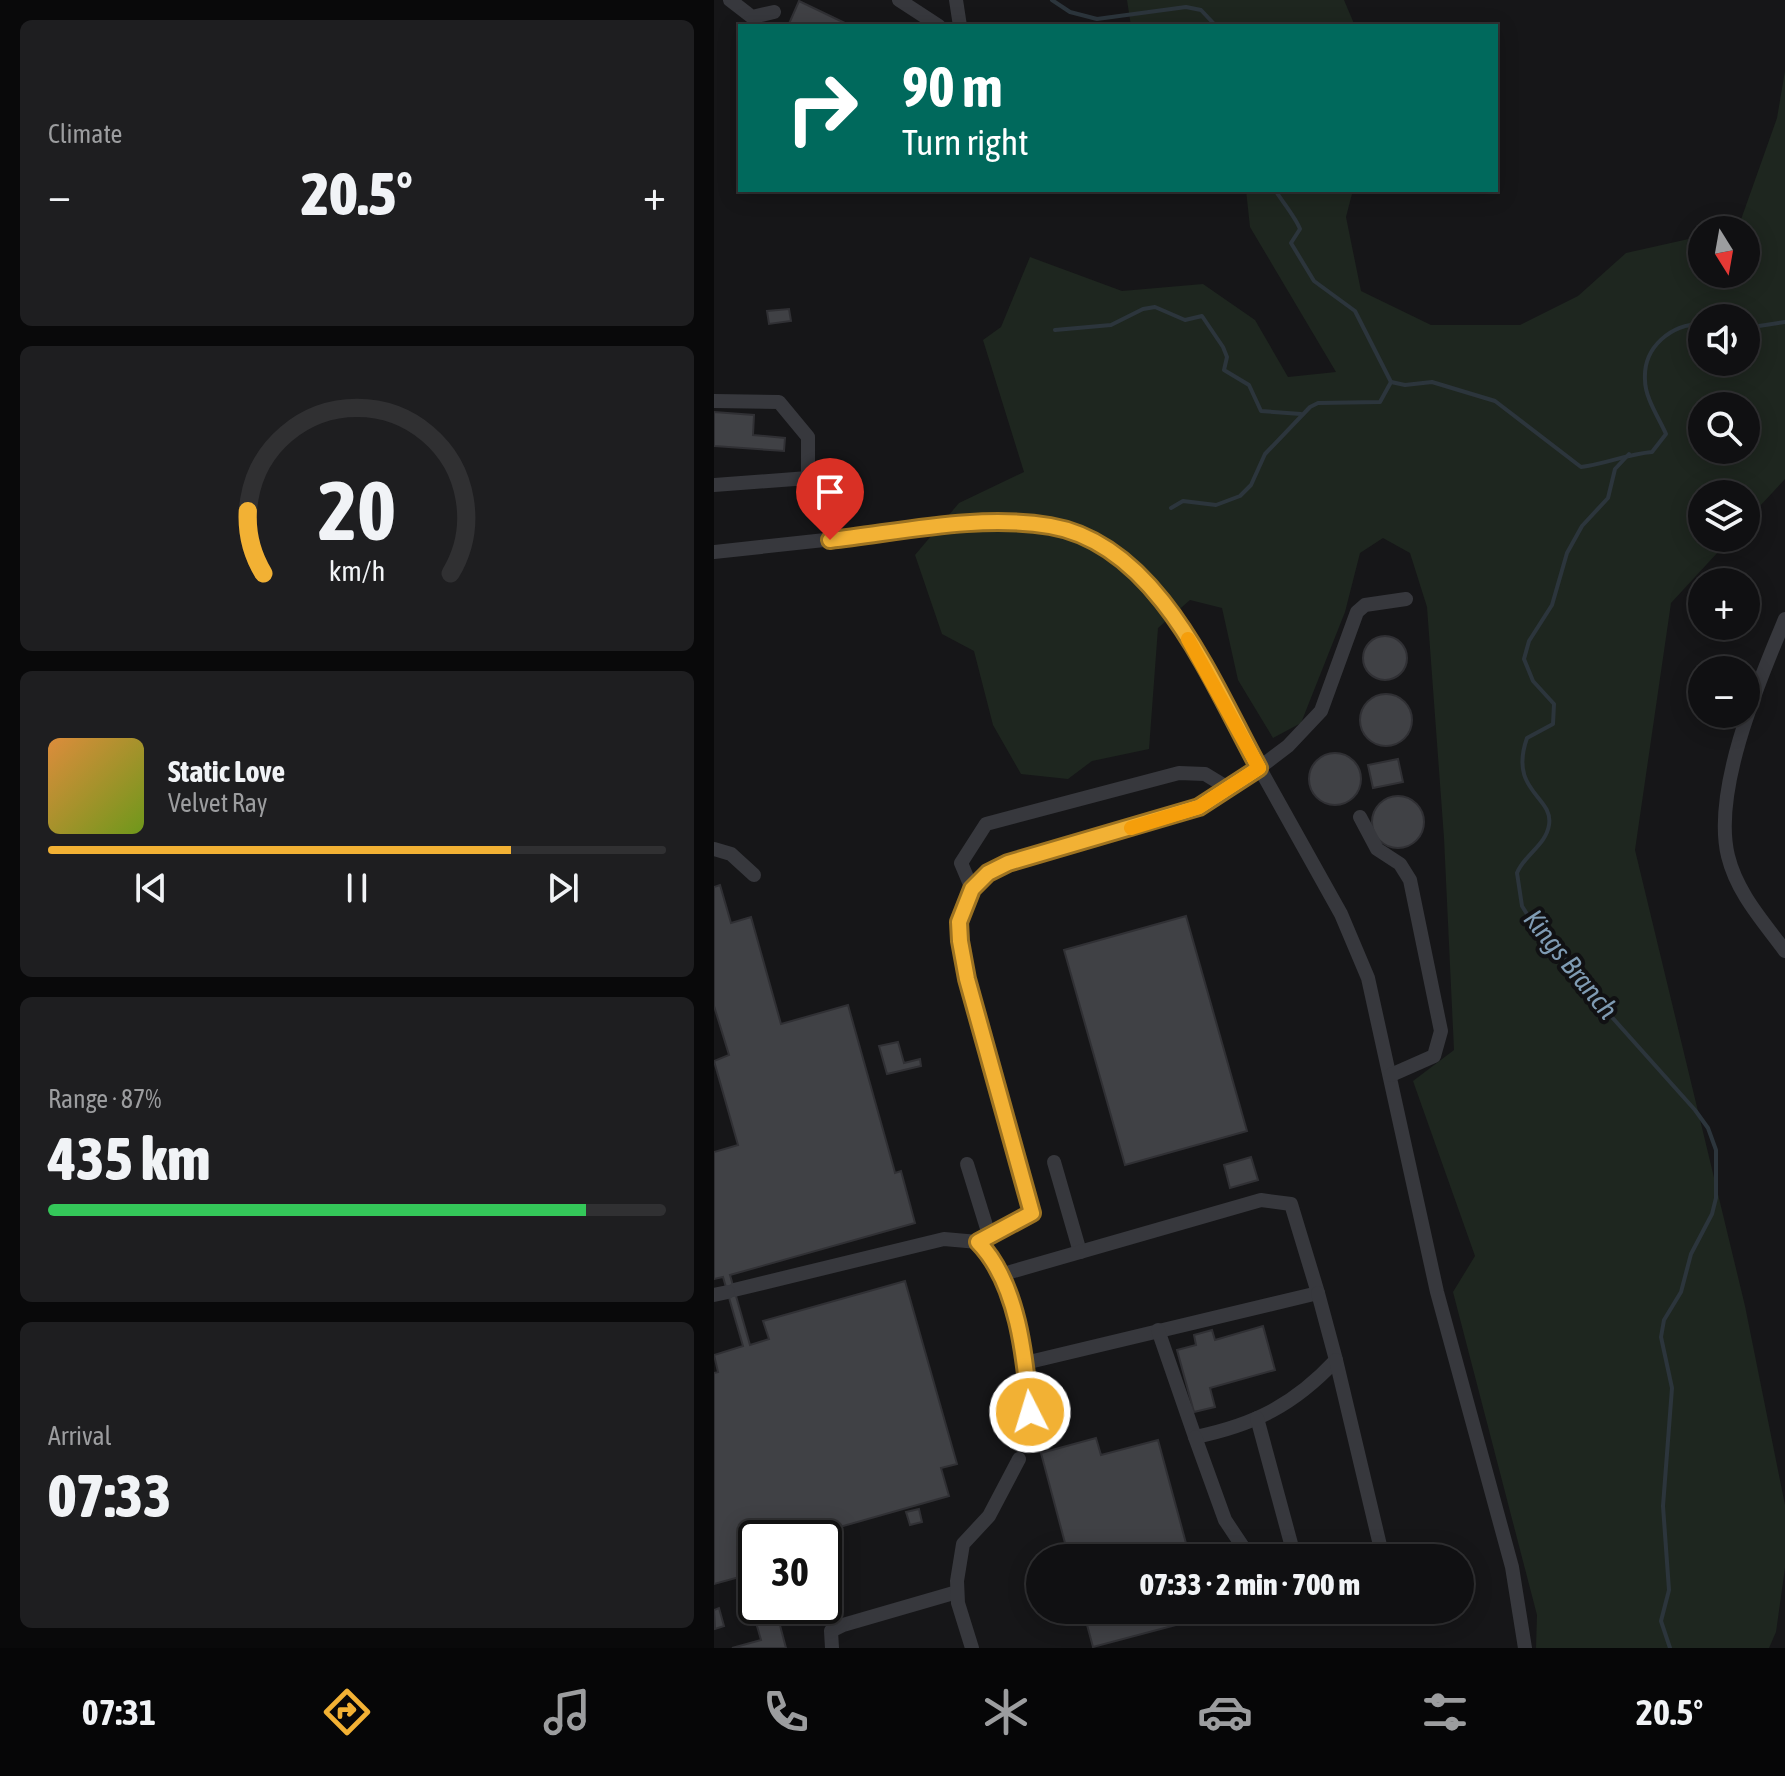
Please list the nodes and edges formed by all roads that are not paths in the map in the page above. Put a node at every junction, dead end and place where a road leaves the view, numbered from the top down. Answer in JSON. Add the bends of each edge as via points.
{"nodes":[{"id":1,"x":730,"y":0,"type":"edge"},
{"id":2,"x":899,"y":0,"type":"edge"},
{"id":3,"x":956,"y":0,"type":"edge"},
{"id":4,"x":774,"y":12,"type":"dead end"},
{"id":5,"x":936,"y":24,"type":"edge"},
{"id":6,"x":960,"y":24,"type":"edge"},
{"id":7,"x":714,"y":401,"type":"edge"},
{"id":8,"x":714,"y":485,"type":"edge"},
{"id":9,"x":714,"y":552,"type":"edge"},
{"id":10,"x":1406,"y":599,"type":"dead end"},
{"id":11,"x":1785,"y":619,"type":"edge"},
{"id":12,"x":1259,"y":768,"type":"junction"},
{"id":13,"x":1228,"y":788,"type":"junction"},
{"id":14,"x":1360,"y":817,"type":"dead end"},
{"id":15,"x":714,"y":849,"type":"edge"},
{"id":16,"x":754,"y":875,"type":"dead end"},
{"id":17,"x":972,"y":889,"type":"junction"},
{"id":18,"x":1785,"y":951,"type":"edge"},
{"id":19,"x":1391,"y":1075,"type":"junction"},
{"id":20,"x":1054,"y":1162,"type":"dead end"},
{"id":21,"x":967,"y":1164,"type":"dead end"},
{"id":22,"x":983,"y":1238,"type":"junction"},
{"id":23,"x":1080,"y":1252,"type":"junction"},
{"id":24,"x":1000,"y":1275,"type":"junction"},
{"id":25,"x":725,"y":1292,"type":"edge"},
{"id":26,"x":1318,"y":1293,"type":"junction"},
{"id":27,"x":1158,"y":1330,"type":"junction"},
{"id":28,"x":1336,"y":1360,"type":"junction"},
{"id":29,"x":1025,"y":1363,"type":"junction"},
{"id":30,"x":1257,"y":1418,"type":"junction"},
{"id":31,"x":1195,"y":1437,"type":"junction"},
{"id":32,"x":1241,"y":1544,"type":"edge"},
{"id":33,"x":1291,"y":1544,"type":"edge"},
{"id":34,"x":1380,"y":1544,"type":"edge"},
{"id":35,"x":957,"y":1592,"type":"junction"},
{"id":36,"x":832,"y":1648,"type":"edge"},
{"id":37,"x":972,"y":1648,"type":"edge"},
{"id":38,"x":1525,"y":1648,"type":"edge"}],
"edges":[{"from":1,"to":4,"type":"street","via":[[752,17]]},
{"from":2,"to":5,"type":"street"},
{"from":3,"to":6,"type":"street"},
{"from":7,"to":8,"type":"street","via":[[779,402],[808,437],[808,478]]},
{"from":9,"to":12,"type":"street","via":[[992,522],[1051,526],[1095,540],[1126,561],[1183,631]]},
{"from":10,"to":12,"type":"street","via":[[1365,605],[1357,612],[1321,711]]},
{"from":11,"to":18,"type":"street","via":[[1729,780],[1723,816],[1728,857],[1746,900]]},
{"from":12,"to":13,"type":"street"},
{"from":12,"to":19,"type":"street","via":[[1341,914],[1368,978]]},
{"from":13,"to":17,"type":"street","via":[[1176,815],[1008,863]]},
{"from":13,"to":17,"type":"street","via":[[1205,774],[1179,773],[986,824],[961,863]]},
{"from":14,"to":19,"type":"street","via":[[1377,849],[1400,864],[1410,880],[1441,1031],[1434,1056]]},
{"from":15,"to":16,"type":"street","via":[[731,854]]},
{"from":17,"to":22,"type":"street","via":[[959,922],[967,979],[1032,1213]]},
{"from":19,"to":38,"type":"street","via":[[1437,1292],[1512,1567]]},
{"from":20,"to":23,"type":"street"},
{"from":21,"to":22,"type":"street"},
{"from":22,"to":24,"type":"street"},
{"from":22,"to":25,"type":"street","via":[[944,1239]]},
{"from":23,"to":24,"type":"street"},
{"from":23,"to":26,"type":"street","via":[[1261,1200],[1291,1204]]},
{"from":24,"to":29,"type":"street"},
{"from":26,"to":27,"type":"street"},
{"from":26,"to":28,"type":"street"},
{"from":27,"to":29,"type":"street"},
{"from":27,"to":31,"type":"street"},
{"from":28,"to":30,"type":"street","via":[[1311,1387]]},
{"from":28,"to":34,"type":"street"},
{"from":29,"to":35,"type":"street","via":[[1030,1412],[1022,1453],[989,1516],[963,1544]]},
{"from":30,"to":31,"type":"street","via":[[1243,1427]]},
{"from":30,"to":33,"type":"street"},
{"from":31,"to":32,"type":"street","via":[[1225,1520]]},
{"from":35,"to":36,"type":"street","via":[[843,1625],[831,1631]]},
{"from":35,"to":37,"type":"street"}]}
